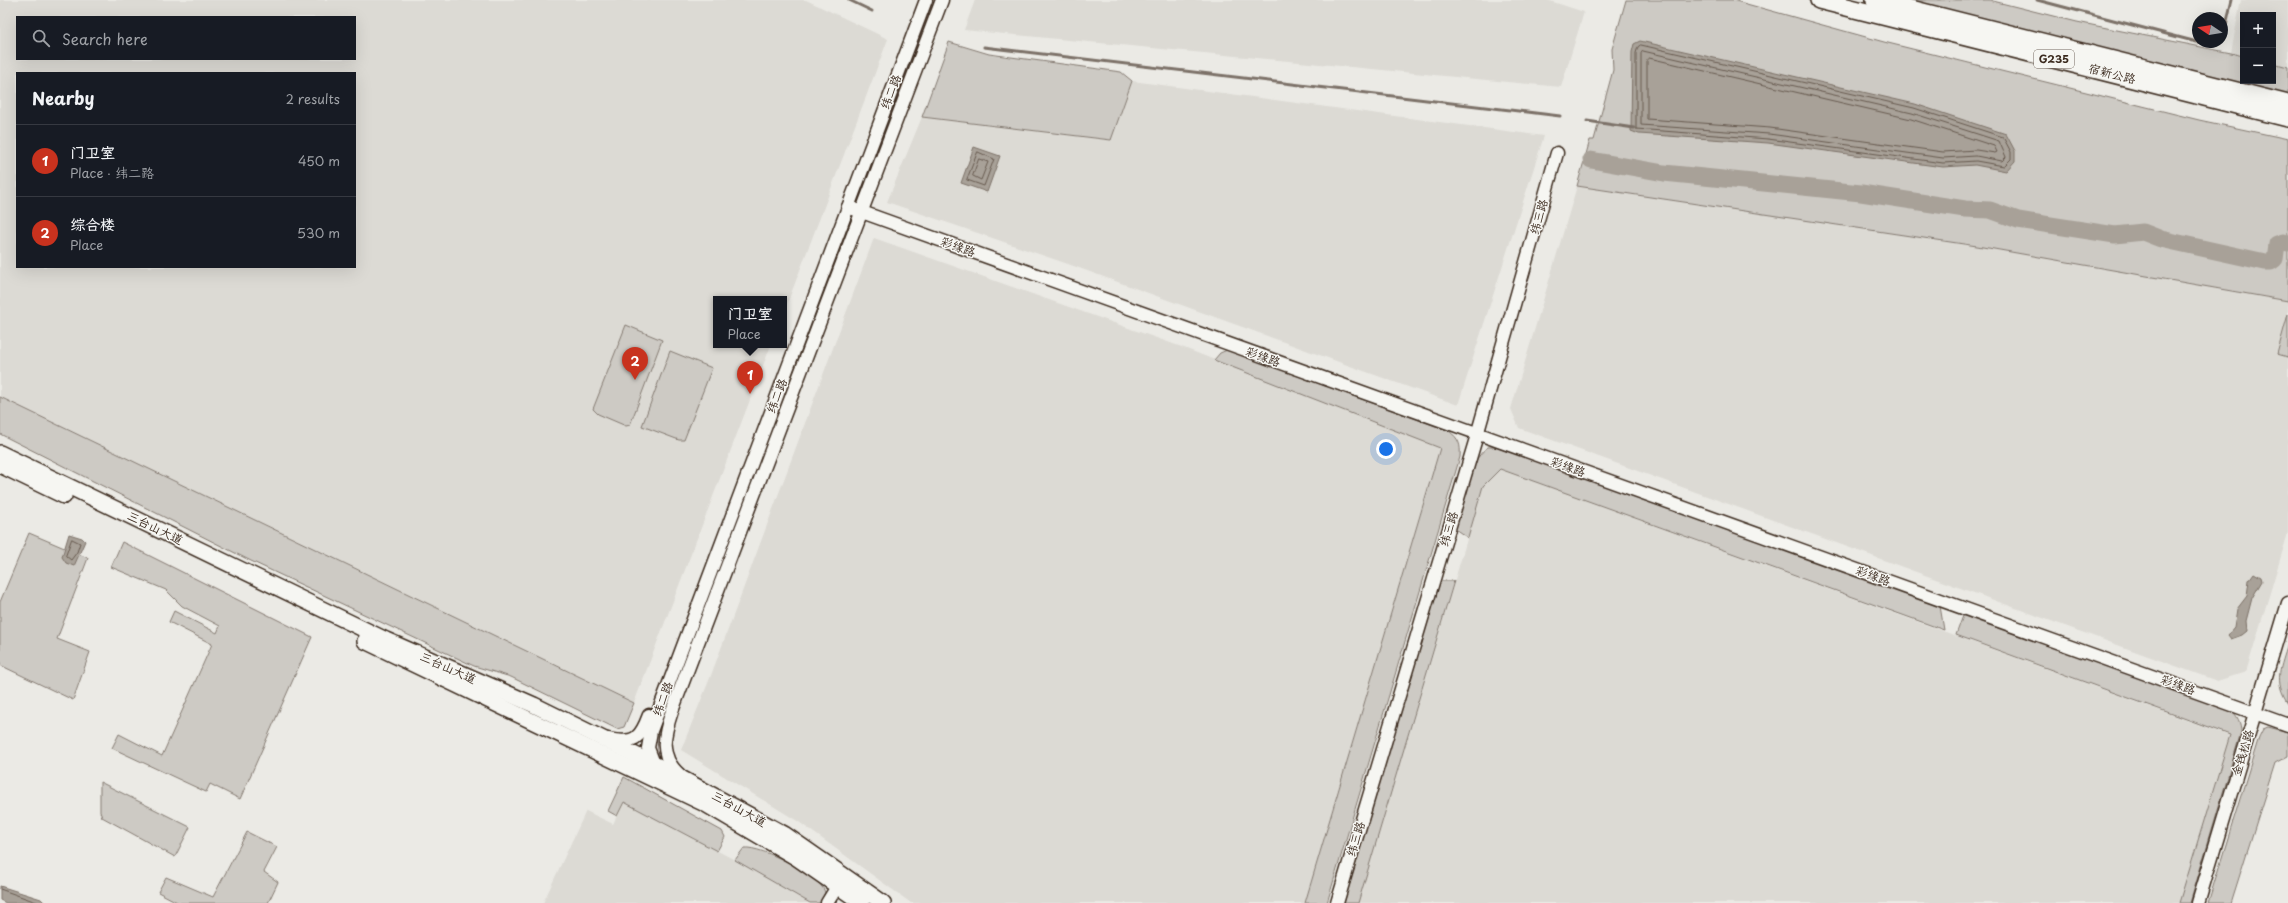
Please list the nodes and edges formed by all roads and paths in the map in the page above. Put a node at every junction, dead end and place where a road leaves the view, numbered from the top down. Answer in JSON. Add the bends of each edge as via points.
{"nodes":[{"id":1,"x":926,"y":0,"type":"edge"},
{"id":2,"x":942,"y":0,"type":"edge"},
{"id":3,"x":1819,"y":0,"type":"edge"},
{"id":4,"x":1875,"y":0,"type":"edge"},
{"id":5,"x":2288,"y":104,"type":"edge"},
{"id":6,"x":2288,"y":118,"type":"edge"},
{"id":7,"x":1557,"y":153,"type":"dead end"},
{"id":8,"x":848,"y":207,"type":"junction"},
{"id":9,"x":862,"y":212,"type":"junction"},
{"id":10,"x":1477,"y":434,"type":"junction"},
{"id":11,"x":0,"y":452,"type":"edge"},
{"id":12,"x":0,"y":465,"type":"edge"},
{"id":13,"x":2288,"y":603,"type":"edge"},
{"id":14,"x":693,"y":620,"type":"junction"},
{"id":15,"x":2255,"y":713,"type":"junction"},
{"id":16,"x":2288,"y":725,"type":"edge"},
{"id":17,"x":602,"y":738,"type":"junction"},
{"id":18,"x":654,"y":763,"type":"junction"},
{"id":19,"x":687,"y":781,"type":"junction"},
{"id":20,"x":672,"y":788,"type":"junction"},
{"id":21,"x":838,"y":885,"type":"junction"},
{"id":22,"x":827,"y":903,"type":"edge"},
{"id":23,"x":862,"y":903,"type":"edge"},
{"id":24,"x":883,"y":903,"type":"edge"},
{"id":25,"x":1337,"y":903,"type":"edge"},
{"id":26,"x":2198,"y":903,"type":"edge"}],
"edges":[{"from":1,"to":8,"type":"street","name":"纬二路"},
{"from":2,"to":9,"type":"street","name":"纬二路"},
{"from":3,"to":6,"type":"highway","name":"宿新公路","number":"G235"},
{"from":4,"to":5,"type":"highway","name":"宿新公路","number":"G235"},
{"from":7,"to":10,"type":"street","name":"纬三路"},
{"from":8,"to":9,"type":"street","name":"彩缘路"},
{"from":8,"to":14,"type":"street","name":"纬二路"},
{"from":9,"to":10,"type":"street","name":"彩缘路"},
{"from":9,"to":19,"type":"street","name":"纬二路","via":[[665,730],[663,747],[671,767]]},
{"from":10,"to":15,"type":"street","name":"彩缘路"},
{"from":10,"to":25,"type":"street","name":"纬三路"},
{"from":11,"to":17,"type":"main road","name":"三台山大道","via":[[386,640]]},
{"from":12,"to":20,"type":"main road","name":"三台山大道"},
{"from":13,"to":15,"type":"street","name":"金钱松路"},
{"from":14,"to":17,"type":"street","via":[[674,650],[640,735],[631,741]]},
{"from":14,"to":18,"type":"street","name":"纬二路","via":[[651,731],[648,748]]},
{"from":15,"to":16,"type":"street","name":"彩缘路"},
{"from":15,"to":26,"type":"street","name":"金钱松路"},
{"from":17,"to":18,"type":"main road","name":"三台山大道"},
{"from":18,"to":19,"type":"main road","name":"三台山大道"},
{"from":18,"to":20,"type":"street","name":"纬二路","via":[[662,778]]},
{"from":19,"to":24,"type":"main road","name":"三台山大道","via":[[784,834]]},
{"from":20,"to":21,"type":"main road","name":"三台山大道","via":[[797,858]]},
{"from":21,"to":22,"type":"street"},
{"from":21,"to":23,"type":"main road","name":"三台山大道"}]}
